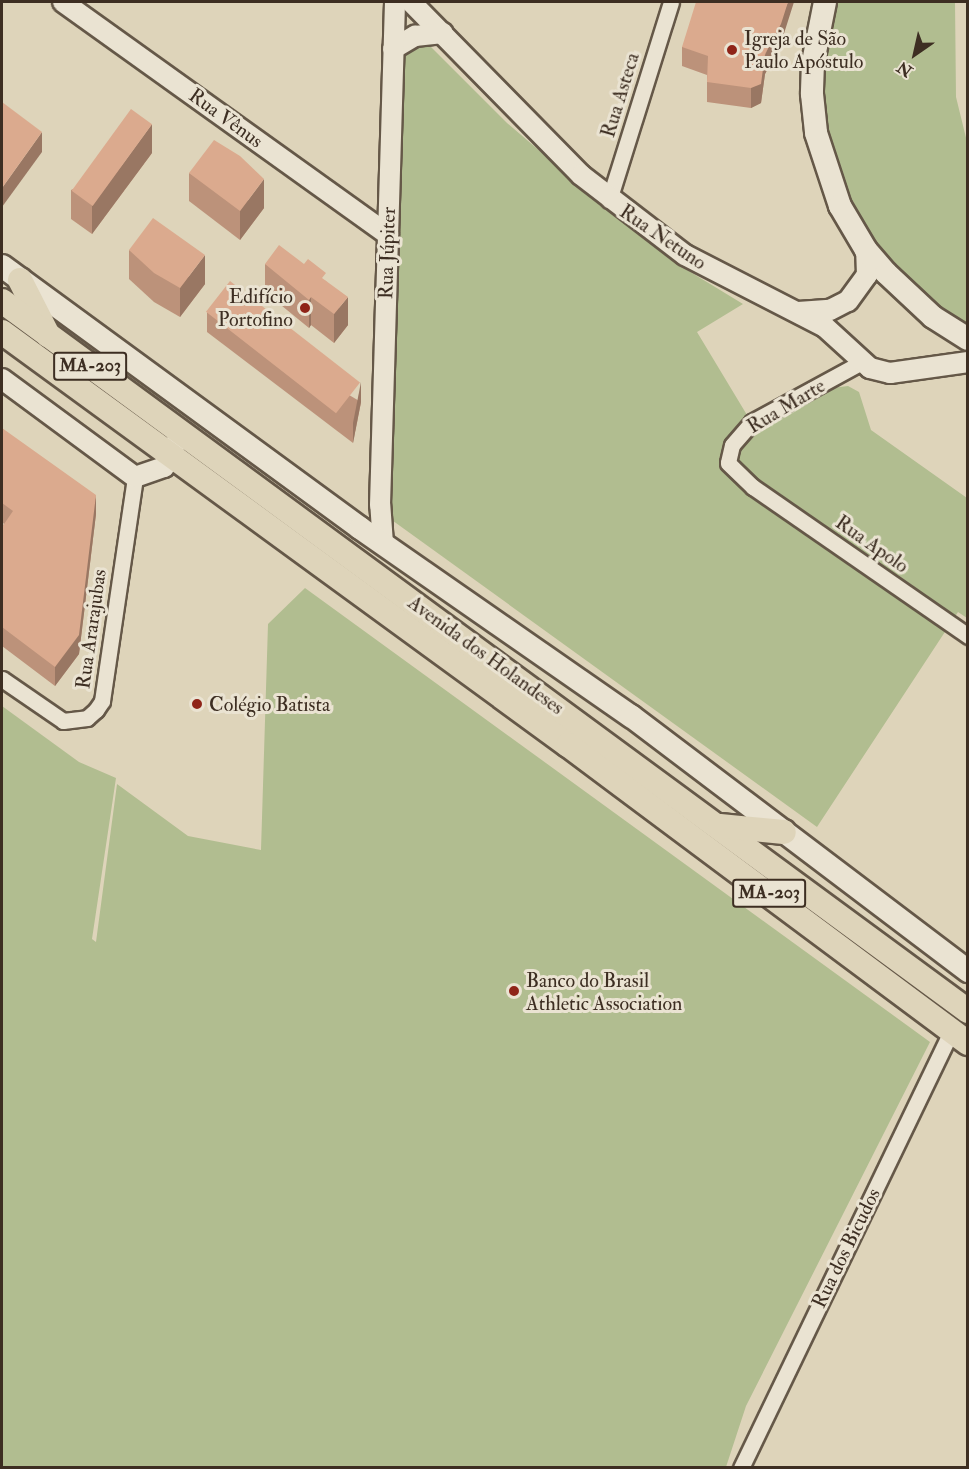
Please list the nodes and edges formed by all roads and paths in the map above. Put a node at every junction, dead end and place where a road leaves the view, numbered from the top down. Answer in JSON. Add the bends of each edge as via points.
{"nodes":[{"id":1,"x":63,"y":2,"type":"edge"},
{"id":2,"x":395,"y":2,"type":"edge"},
{"id":3,"x":411,"y":2,"type":"edge"},
{"id":4,"x":671,"y":2,"type":"edge"},
{"id":5,"x":825,"y":2,"type":"edge"},
{"id":6,"x":443,"y":33,"type":"junction"},
{"id":7,"x":393,"y":49,"type":"junction"},
{"id":8,"x":609,"y":200,"type":"junction"},
{"id":9,"x":388,"y":235,"type":"junction"},
{"id":10,"x":866,"y":250,"type":"junction"},
{"id":11,"x":11,"y":273,"type":"edge"},
{"id":12,"x":855,"y":294,"type":"junction"},
{"id":13,"x":2,"y":301,"type":"edge"},
{"id":14,"x":796,"y":312,"type":"junction"},
{"id":15,"x":2,"y":332,"type":"edge"},
{"id":16,"x":48,"y":335,"type":"junction"},
{"id":17,"x":968,"y":339,"type":"edge"},
{"id":18,"x":844,"y":345,"type":"junction"},
{"id":19,"x":968,"y":362,"type":"edge"},
{"id":20,"x":861,"y":363,"type":"junction"},
{"id":21,"x":2,"y":379,"type":"edge"},
{"id":22,"x":178,"y":431,"type":"junction"},
{"id":23,"x":172,"y":456,"type":"junction"},
{"id":24,"x":135,"y":477,"type":"junction"},
{"id":25,"x":753,"y":487,"type":"joint"},
{"id":26,"x":380,"y":505,"type":"junction"},
{"id":27,"x":360,"y":528,"type":"junction"},
{"id":28,"x":383,"y":544,"type":"junction"},
{"id":29,"x":336,"y":546,"type":"junction"},
{"id":30,"x":330,"y":572,"type":"junction"},
{"id":31,"x":968,"y":636,"type":"edge"},
{"id":32,"x":2,"y":679,"type":"edge"},
{"id":33,"x":718,"y":825,"type":"junction"},
{"id":34,"x":784,"y":832,"type":"junction"},
{"id":35,"x":962,"y":965,"type":"edge"},
{"id":36,"x":968,"y":1011,"type":"edge"},
{"id":37,"x":960,"y":1036,"type":"edge"},
{"id":38,"x":741,"y":1467,"type":"edge"}],
"edges":[{"from":1,"to":9,"type":"street","name":"Rua Vênus"},
{"from":2,"to":7,"type":"street","name":"Rua Júpiter"},
{"from":3,"to":6,"type":"street","name":"Rua Netuno"},
{"from":4,"to":8,"type":"street","name":"Rua Asteca"},
{"from":5,"to":10,"type":"main road","via":[[813,62],[816,133],[840,206]]},
{"from":6,"to":7,"type":"street","via":[[415,36]]},
{"from":6,"to":8,"type":"street","name":"Rua Netuno"},
{"from":7,"to":9,"type":"street","name":"Rua Júpiter"},
{"from":8,"to":14,"type":"street","name":"Rua Netuno","via":[[685,255]]},
{"from":9,"to":26,"type":"street","name":"Rua Júpiter"},
{"from":10,"to":12,"type":"street","via":[[868,270]]},
{"from":10,"to":17,"type":"main road","via":[[916,303]]},
{"from":11,"to":16,"type":"main road"},
{"from":11,"to":27,"type":"main road","name":"Avenida dos Holandeses"},
{"from":12,"to":14,"type":"street","via":[[830,310]]},
{"from":12,"to":18,"type":"street","via":[[844,316]]},
{"from":13,"to":16,"type":"main road","name":"Avenida dos Holandeses","number":"MA-203"},
{"from":14,"to":18,"type":"street","name":"Rua Netuno","via":[[825,327]]},
{"from":15,"to":23,"type":"main road","name":"Avenida dos Holandeses","number":"MA-203"},
{"from":16,"to":22,"type":"main road","name":"Avenida dos Holandeses","number":"MA-203"},
{"from":18,"to":20,"type":"street","name":"Rua Netuno"},
{"from":19,"to":20,"type":"street","name":"Rua Netuno","via":[[890,373]]},
{"from":20,"to":25,"type":"street","name":"Rua Marte","via":[[752,422],[740,434],[727,456],[728,463]]},
{"from":21,"to":24,"type":"street"},
{"from":22,"to":23,"type":"street"},
{"from":22,"to":29,"type":"main road","name":"Avenida dos Holandeses","number":"MA-203"},
{"from":23,"to":24,"type":"street","via":[[157,471]]},
{"from":23,"to":30,"type":"main road","name":"Avenida dos Holandeses","number":"MA-203"},
{"from":24,"to":32,"type":"street","name":"Rua Ararajubas","via":[[102,701],[87,718],[63,721]]},
{"from":25,"to":31,"type":"street","name":"Rua Apolo"},
{"from":26,"to":27,"type":"street"},
{"from":26,"to":28,"type":"street","name":"Rua Júpiter"},
{"from":27,"to":28,"type":"main road","name":"Avenida dos Holandeses"},
{"from":27,"to":29,"type":"street","via":[[347,533]]},
{"from":28,"to":34,"type":"main road","name":"Avenida dos Holandeses","via":[[631,716]]},
{"from":29,"to":30,"type":"street"},
{"from":29,"to":33,"type":"main road","name":"Avenida dos Holandeses","number":"MA-203"},
{"from":30,"to":37,"type":"main road","name":"Avenida dos Holandeses","number":"MA-203"},
{"from":33,"to":34,"type":"main road"},
{"from":33,"to":36,"type":"main road","name":"Avenida dos Holandeses","number":"MA-203"},
{"from":34,"to":35,"type":"main road","name":"Avenida dos Holandeses"},
{"from":37,"to":38,"type":"street","name":"Rua dos Bicudos"}]}
